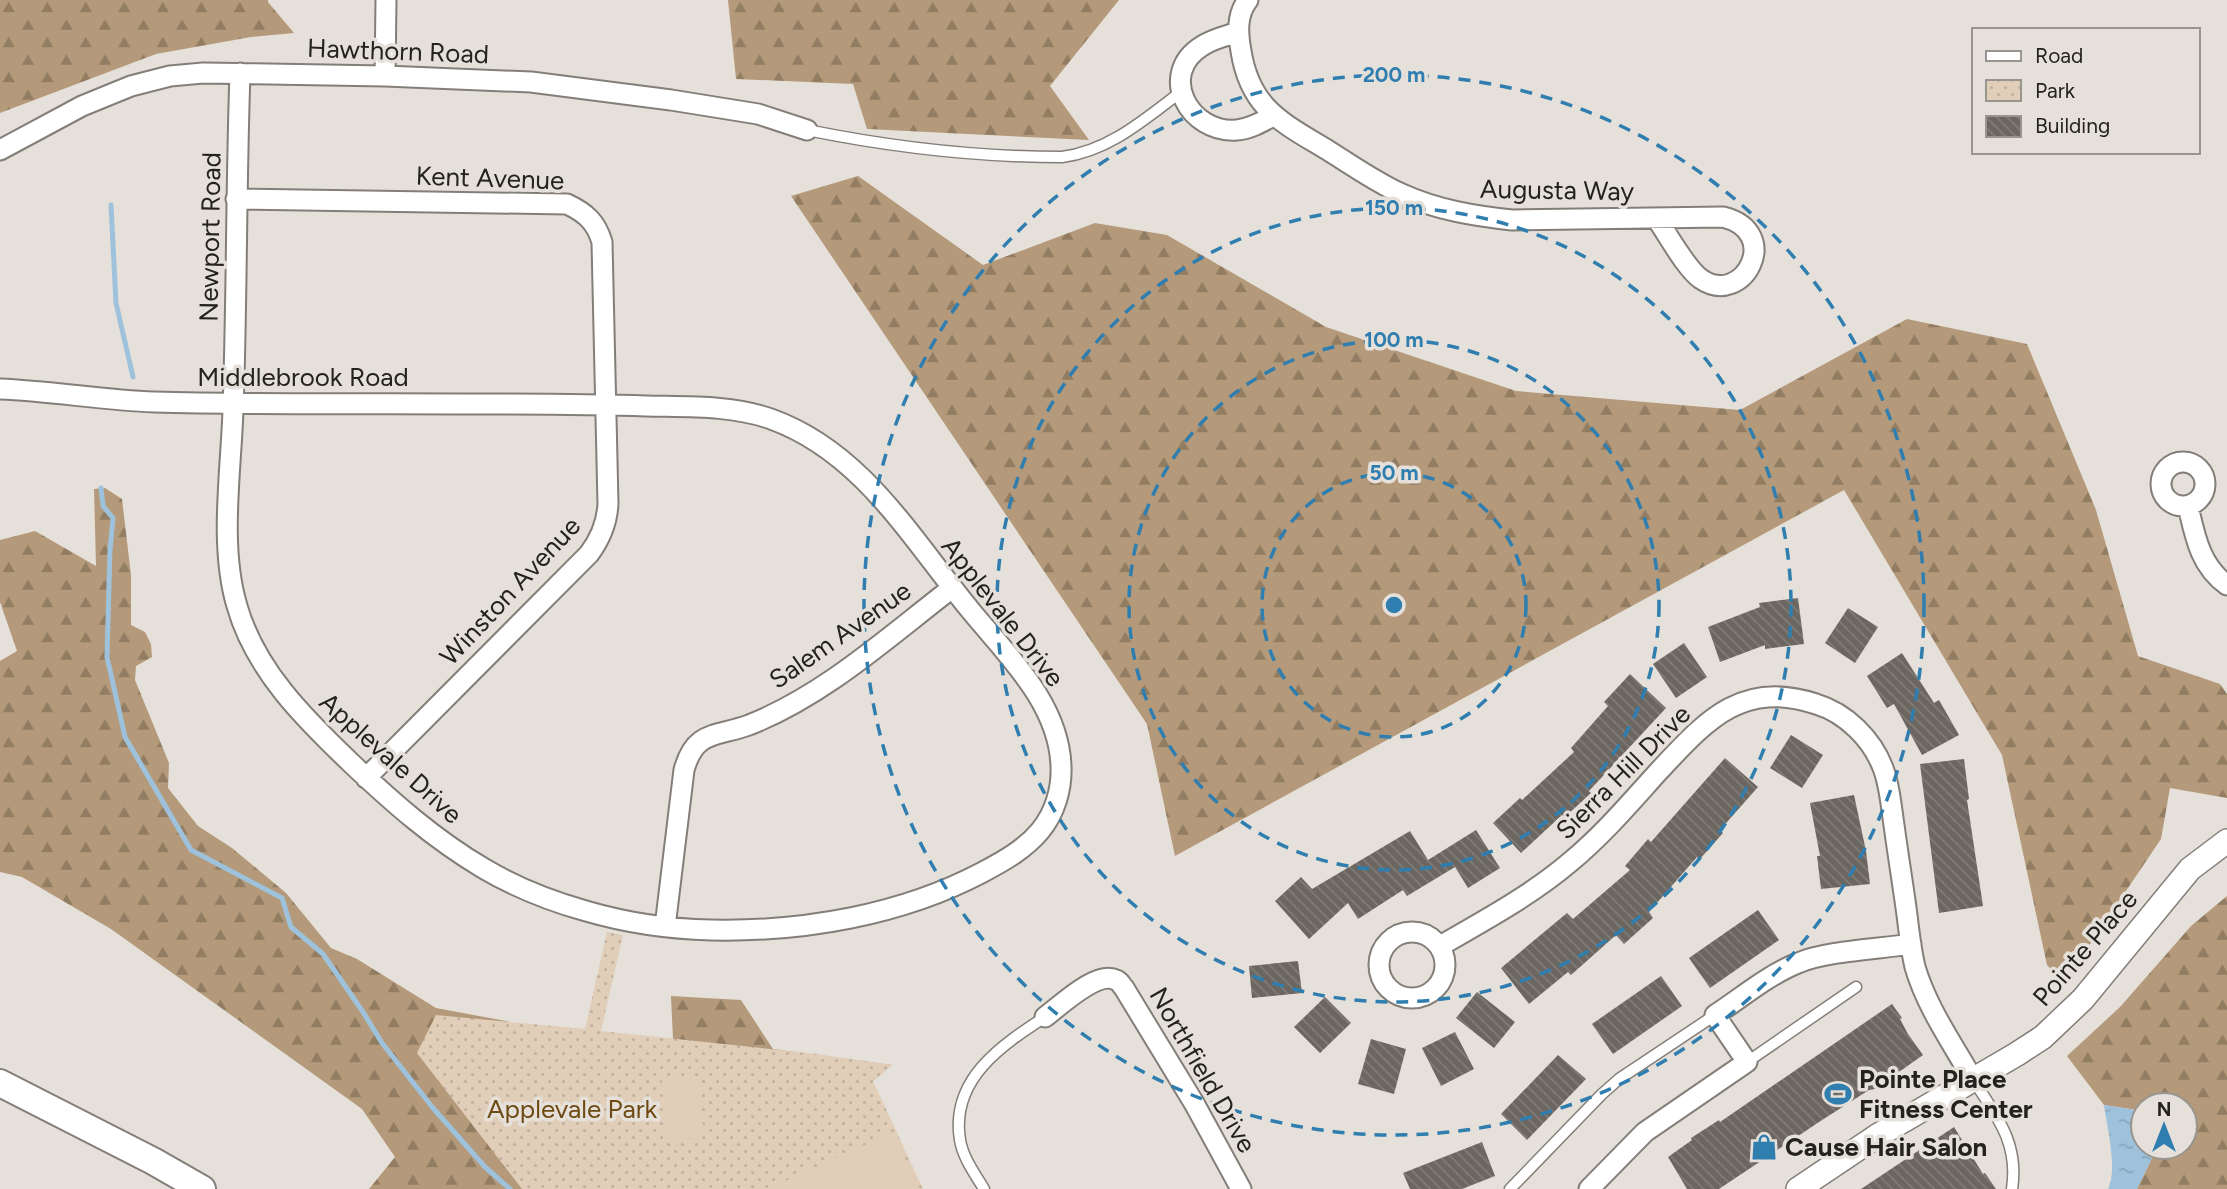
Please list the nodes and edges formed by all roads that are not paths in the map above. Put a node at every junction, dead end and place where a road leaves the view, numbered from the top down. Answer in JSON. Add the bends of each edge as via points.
{"nodes":[{"id":1,"x":386,"y":0,"type":"edge"},
{"id":2,"x":1248,"y":0,"type":"edge"},
{"id":3,"x":1238,"y":32,"type":"junction"},
{"id":4,"x":240,"y":73,"type":"junction"},
{"id":5,"x":385,"y":76,"type":"junction"},
{"id":6,"x":1182,"y":92,"type":"junction"},
{"id":7,"x":1273,"y":116,"type":"junction"},
{"id":8,"x":807,"y":130,"type":"joint"},
{"id":9,"x":0,"y":150,"type":"edge"},
{"id":10,"x":236,"y":199,"type":"junction"},
{"id":11,"x":1656,"y":218,"type":"junction"},
{"id":12,"x":0,"y":388,"type":"edge"},
{"id":13,"x":233,"y":402,"type":"junction"},
{"id":14,"x":606,"y":405,"type":"junction"},
{"id":15,"x":2188,"y":506,"type":"dead end"},
{"id":16,"x":2227,"y":585,"type":"edge"},
{"id":17,"x":952,"y":588,"type":"junction"},
{"id":18,"x":366,"y":778,"type":"junction"},
{"id":19,"x":2227,"y":841,"type":"edge"},
{"id":20,"x":664,"y":927,"type":"junction"},
{"id":21,"x":1911,"y":944,"type":"junction"},
{"id":22,"x":1440,"y":946,"type":"dead end"},
{"id":23,"x":1856,"y":987,"type":"dead end"},
{"id":24,"x":1715,"y":1015,"type":"junction"},
{"id":25,"x":1045,"y":1017,"type":"joint"},
{"id":26,"x":1747,"y":1062,"type":"junction"},
{"id":27,"x":1973,"y":1080,"type":"junction"},
{"id":28,"x":0,"y":1083,"type":"edge"},
{"id":29,"x":202,"y":1189,"type":"edge"},
{"id":30,"x":984,"y":1189,"type":"edge"},
{"id":31,"x":1241,"y":1189,"type":"edge"},
{"id":32,"x":1510,"y":1189,"type":"edge"},
{"id":33,"x":1589,"y":1189,"type":"edge"},
{"id":34,"x":1798,"y":1189,"type":"edge"},
{"id":35,"x":2012,"y":1189,"type":"edge"}],
"edges":[{"from":1,"to":5,"type":"street"},
{"from":2,"to":3,"type":"street","name":"Augusta Way"},
{"from":3,"to":6,"type":"street","via":[[1202,46],[1190,56],[1183,69]]},
{"from":3,"to":7,"type":"street","name":"Augusta Way","via":[[1244,68],[1256,95]]},
{"from":4,"to":5,"type":"street","name":"Hawthorn Road"},
{"from":4,"to":9,"type":"street","name":"Hawthorn Road","via":[[170,76],[140,83],[82,106]]},
{"from":4,"to":10,"type":"street","name":"Newport Road"},
{"from":5,"to":8,"type":"street","name":"Hawthorn Road","via":[[589,89],[758,114]]},
{"from":6,"to":7,"type":"street","via":[[1190,112],[1216,128],[1237,130]]},
{"from":6,"to":8,"type":"lane","via":[[1113,141],[1062,157],[950,153]]},
{"from":7,"to":11,"type":"street","name":"Augusta Way","via":[[1379,182],[1448,209],[1511,220]]},
{"from":10,"to":13,"type":"street","name":"Newport Road"},
{"from":10,"to":14,"type":"street","name":"Kent Avenue","via":[[551,203],[580,210],[598,230],[604,255]]},
{"from":11,"to":11,"type":"street","name":"Augusta Way","via":[[1701,279],[1711,284],[1732,283],[1749,270],[1755,247],[1745,226],[1735,219]]},
{"from":12,"to":13,"type":"street","name":"Middlebrook Road","via":[[151,402]]},
{"from":13,"to":14,"type":"street","name":"Middlebrook Road"},
{"from":13,"to":18,"type":"street","name":"Applevale Drive","via":[[228,546],[237,607],[267,670]]},
{"from":14,"to":17,"type":"street","name":"Applevale Drive","via":[[735,411],[795,429],[874,488]]},
{"from":14,"to":18,"type":"street","name":"Winston Avenue","via":[[607,516],[598,543]]},
{"from":15,"to":16,"type":"street","via":[[2202,555]]},
{"from":17,"to":20,"type":"street","name":"Salem Avenue","via":[[822,686],[747,725],[708,737],[690,751]]},
{"from":17,"to":20,"type":"street","name":"Applevale Drive","via":[[1032,687],[1052,725],[1059,746],[1060,789],[1043,828],[1009,858],[974,877],[898,906],[765,929]]},
{"from":18,"to":20,"type":"street","name":"Applevale Drive","via":[[414,821],[515,885],[590,912]]},
{"from":19,"to":27,"type":"street","name":"Pointe Place","via":[[2190,869],[2063,1020],[2017,1055]]},
{"from":21,"to":22,"type":"street","name":"Sierra Hill Drive","via":[[1888,783],[1874,751],[1852,724],[1830,710],[1806,700],[1772,697],[1738,704],[1708,721],[1571,862]]},
{"from":21,"to":24,"type":"street","via":[[1797,963]]},
{"from":21,"to":27,"type":"street","name":"Sierra Hill Drive","via":[[1930,1004]]},
{"from":23,"to":26,"type":"lane"},
{"from":24,"to":26,"type":"street"},
{"from":24,"to":32,"type":"lane","via":[[1602,1094]]},
{"from":25,"to":30,"type":"lane","via":[[990,1056],[963,1102],[960,1140]]},
{"from":25,"to":31,"type":"street","name":"Northfield Drive","via":[[1095,980],[1116,980],[1194,1103]]},
{"from":26,"to":33,"type":"street","via":[[1645,1132]]},
{"from":27,"to":34,"type":"street","name":"Pointe Place"},
{"from":27,"to":35,"type":"lane","via":[[2009,1141]]},
{"from":28,"to":29,"type":"main road"}]}
